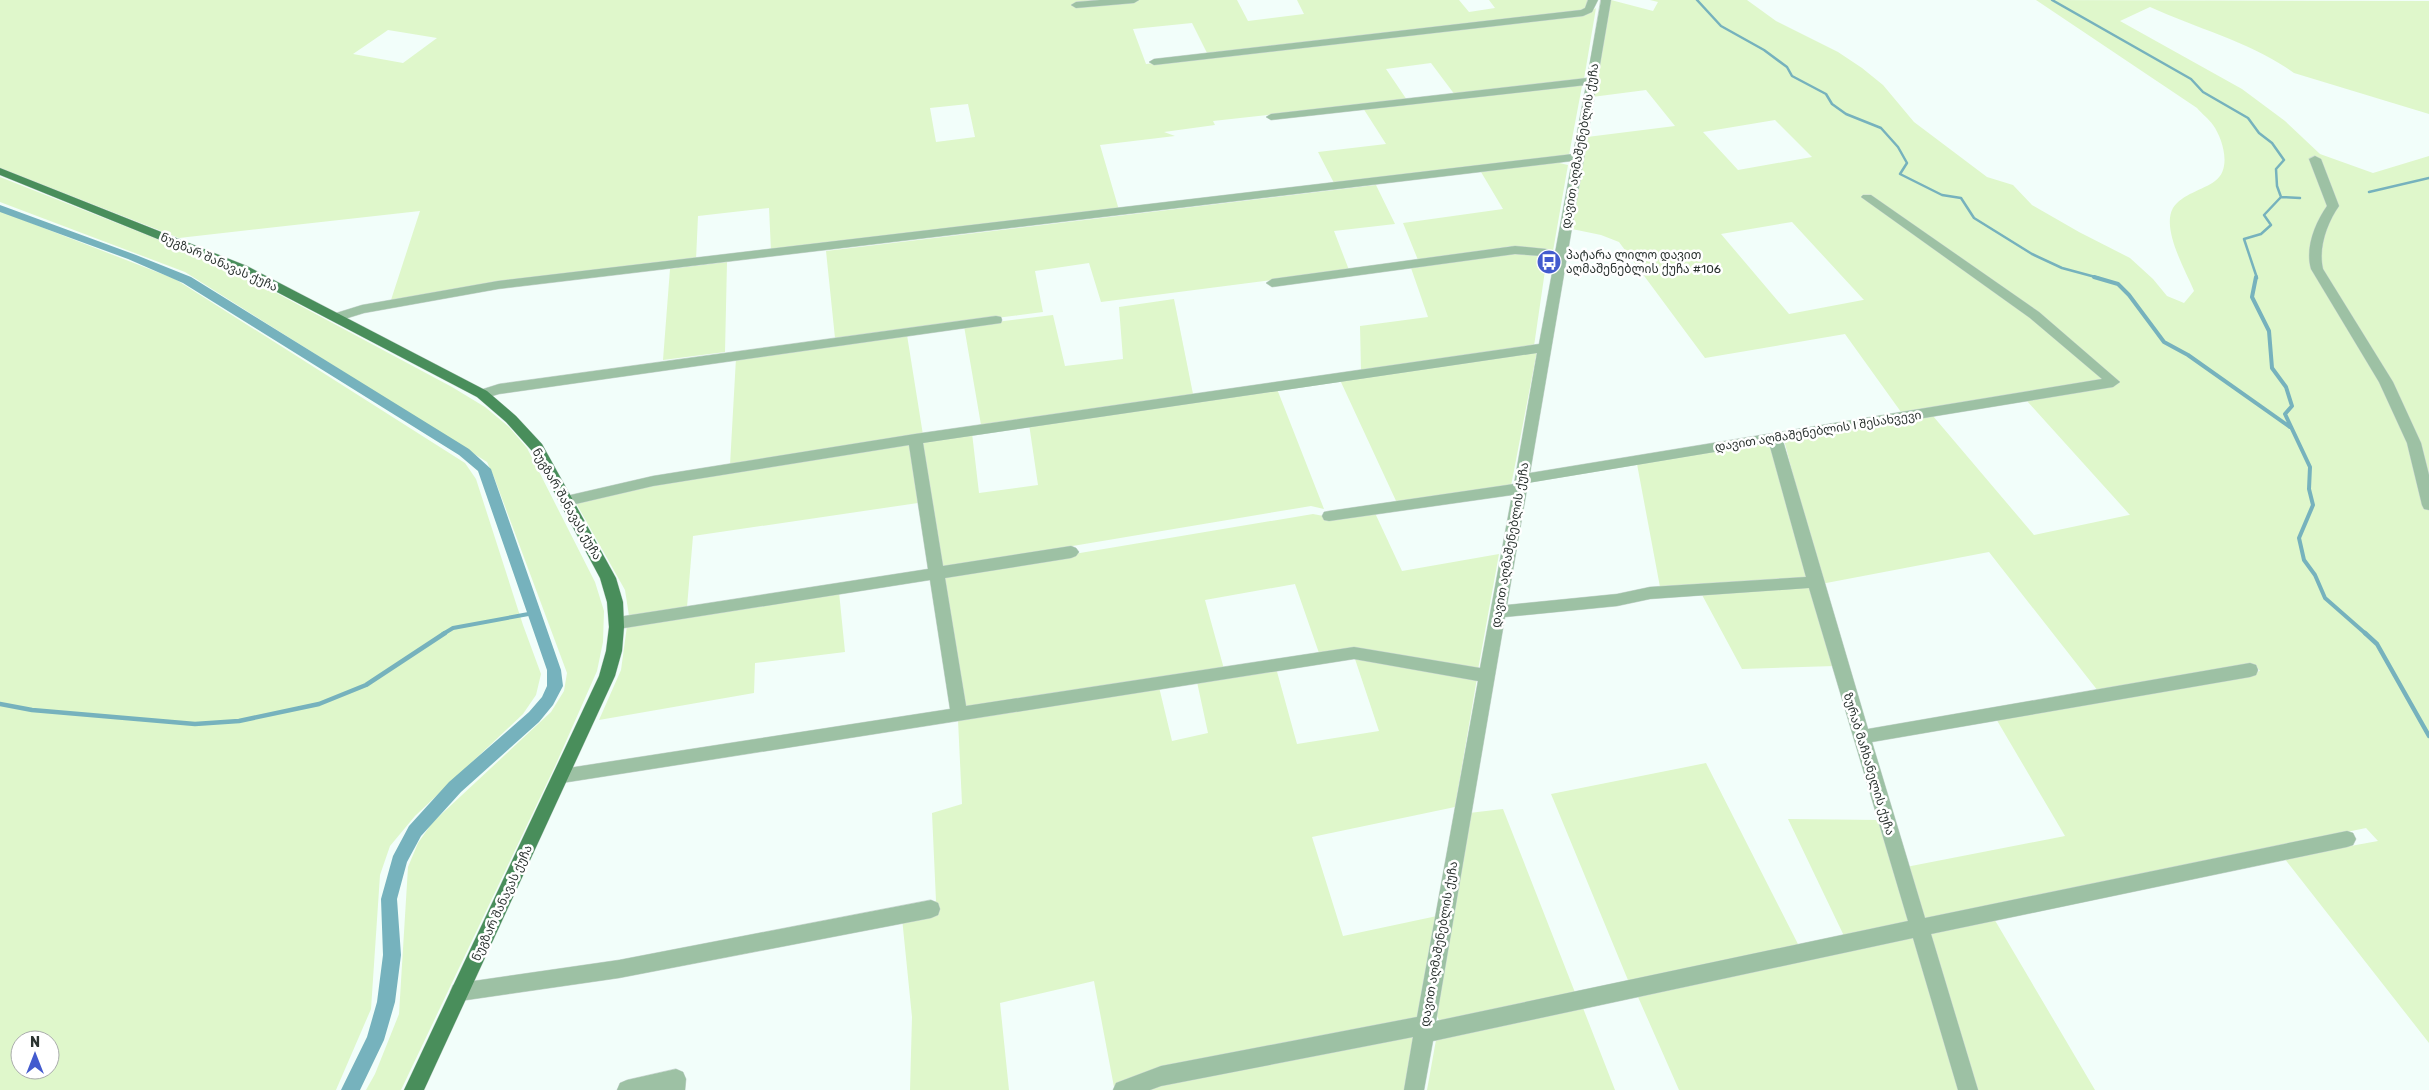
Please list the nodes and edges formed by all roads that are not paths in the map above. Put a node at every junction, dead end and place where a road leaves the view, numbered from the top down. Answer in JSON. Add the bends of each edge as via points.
{"nodes":[{"id":1,"x":1134,"y":0,"type":"edge"},
{"id":2,"x":1600,"y":2,"type":"edge"},
{"id":3,"x":1076,"y":5,"type":"dead end"},
{"id":4,"x":1154,"y":62,"type":"dead end"},
{"id":5,"x":1592,"y":80,"type":"junction"},
{"id":6,"x":1271,"y":117,"type":"dead end"},
{"id":7,"x":1579,"y":157,"type":"junction"},
{"id":8,"x":2315,"y":159,"type":"dead end"},
{"id":9,"x":0,"y":171,"type":"edge"},
{"id":10,"x":1867,"y":197,"type":"dead end"},
{"id":11,"x":1560,"y":261,"type":"junction"},
{"id":12,"x":1272,"y":283,"type":"dead end"},
{"id":13,"x":338,"y":317,"type":"junction"},
{"id":14,"x":996,"y":320,"type":"dead end"},
{"id":15,"x":1544,"y":348,"type":"junction"},
{"id":16,"x":482,"y":394,"type":"junction"},
{"id":17,"x":1775,"y":438,"type":"junction"},
{"id":18,"x":915,"y":439,"type":"junction"},
{"id":19,"x":1522,"y":483,"type":"junction"},
{"id":20,"x":567,"y":501,"type":"junction"},
{"id":21,"x":2429,"y":505,"type":"edge"},
{"id":22,"x":1328,"y":516,"type":"dead end"},
{"id":23,"x":1071,"y":552,"type":"dead end"},
{"id":24,"x":936,"y":573,"type":"junction"},
{"id":25,"x":1815,"y":582,"type":"junction"},
{"id":26,"x":1497,"y":612,"type":"junction"},
{"id":27,"x":618,"y":623,"type":"junction"},
{"id":28,"x":2250,"y":670,"type":"dead end"},
{"id":29,"x":1486,"y":676,"type":"junction"},
{"id":30,"x":959,"y":714,"type":"junction"},
{"id":31,"x":1861,"y":737,"type":"junction"},
{"id":32,"x":562,"y":776,"type":"junction"},
{"id":33,"x":2347,"y":839,"type":"dead end"},
{"id":34,"x":931,"y":909,"type":"dead end"},
{"id":35,"x":1918,"y":928,"type":"junction"},
{"id":36,"x":460,"y":992,"type":"junction"},
{"id":37,"x":1424,"y":1029,"type":"junction"},
{"id":38,"x":414,"y":1090,"type":"edge"},
{"id":39,"x":627,"y":1090,"type":"edge"},
{"id":40,"x":675,"y":1090,"type":"edge"},
{"id":41,"x":1123,"y":1090,"type":"edge"},
{"id":42,"x":1414,"y":1090,"type":"edge"},
{"id":43,"x":1968,"y":1090,"type":"edge"}],
"edges":[{"from":1,"to":3,"type":"street"},
{"from":2,"to":4,"type":"street","via":[[1583,13]]},
{"from":2,"to":5,"type":"street","name":"დავით აღმაშენებლის ქუჩა"},
{"from":5,"to":6,"type":"street"},
{"from":5,"to":7,"type":"street","name":"დავით აღმაშენებლის ქუჩა"},
{"from":7,"to":11,"type":"street","name":"დავით აღმაშენებლის ქუჩა"},
{"from":7,"to":13,"type":"street","via":[[498,285],[362,309]]},
{"from":8,"to":21,"type":"street","via":[[2333,206],[2324,217],[2316,265],[2386,382],[2414,443]]},
{"from":9,"to":13,"type":"main road","name":"ნუგზარ შანავას ქუჩა","via":[[243,269]]},
{"from":10,"to":17,"type":"street","name":"დავით აღმაშენებლის I შესახვევი","via":[[2024,306],[2113,382]]},
{"from":11,"to":12,"type":"street","via":[[1546,253],[1515,250]]},
{"from":11,"to":15,"type":"street","name":"დავით აღმაშენებლის ქუჩა"},
{"from":13,"to":16,"type":"main road","name":"ნუგზარ შანავას ქუჩა"},
{"from":14,"to":16,"type":"street","via":[[691,361]]},
{"from":15,"to":18,"type":"street"},
{"from":15,"to":19,"type":"street","name":"დავით აღმაშენებლის ქუჩა"},
{"from":16,"to":20,"type":"main road","name":"ნუგზარ შანავას ქუჩა","via":[[537,448]]},
{"from":17,"to":19,"type":"street","name":"დავით აღმაშენებლის I შესახვევი"},
{"from":17,"to":25,"type":"street","name":"ზურაბ მაჩხანელის ქუჩა"},
{"from":18,"to":20,"type":"street","via":[[652,481]]},
{"from":18,"to":24,"type":"street"},
{"from":19,"to":22,"type":"street","name":"დავით აღმაშენებლის I შესახვევი"},
{"from":19,"to":26,"type":"street","name":"დავით აღმაშენებლის ქუჩა"},
{"from":20,"to":27,"type":"main road","name":"ნუგზარ შანავას ქუჩა","via":[[615,596]]},
{"from":23,"to":24,"type":"street"},
{"from":24,"to":27,"type":"street"},
{"from":24,"to":30,"type":"street"},
{"from":25,"to":26,"type":"street","via":[[1650,593],[1617,600]]},
{"from":25,"to":31,"type":"street","name":"ზურაბ მაჩხანელის ქუჩა"},
{"from":26,"to":29,"type":"street","name":"დავით აღმაშენებლის ქუჩა"},
{"from":27,"to":32,"type":"main road","name":"ნუგზარ შანავას ქუჩა","via":[[615,653],[607,676]]},
{"from":28,"to":31,"type":"street"},
{"from":29,"to":30,"type":"street","via":[[1354,653]]},
{"from":29,"to":37,"type":"street","name":"დავით აღმაშენებლის ქუჩა"},
{"from":30,"to":32,"type":"street"},
{"from":31,"to":35,"type":"street","name":"ზურაბ მაჩხანელის ქუჩა"},
{"from":32,"to":36,"type":"main road","name":"ნუგზარ შანავას ქუჩა"},
{"from":33,"to":35,"type":"street"},
{"from":34,"to":36,"type":"street","via":[[619,970]]},
{"from":35,"to":37,"type":"street"},
{"from":35,"to":43,"type":"street","name":"ზურაბ მაჩხანელის ქუჩა"},
{"from":36,"to":38,"type":"main road","name":"ნუგზარ შანავას ქუჩა"},
{"from":37,"to":41,"type":"street","via":[[1161,1076]]},
{"from":37,"to":42,"type":"street","name":"დავით აღმაშენებლის ქუჩა"},
{"from":39,"to":40,"type":"street","via":[[676,1079]]}]}
